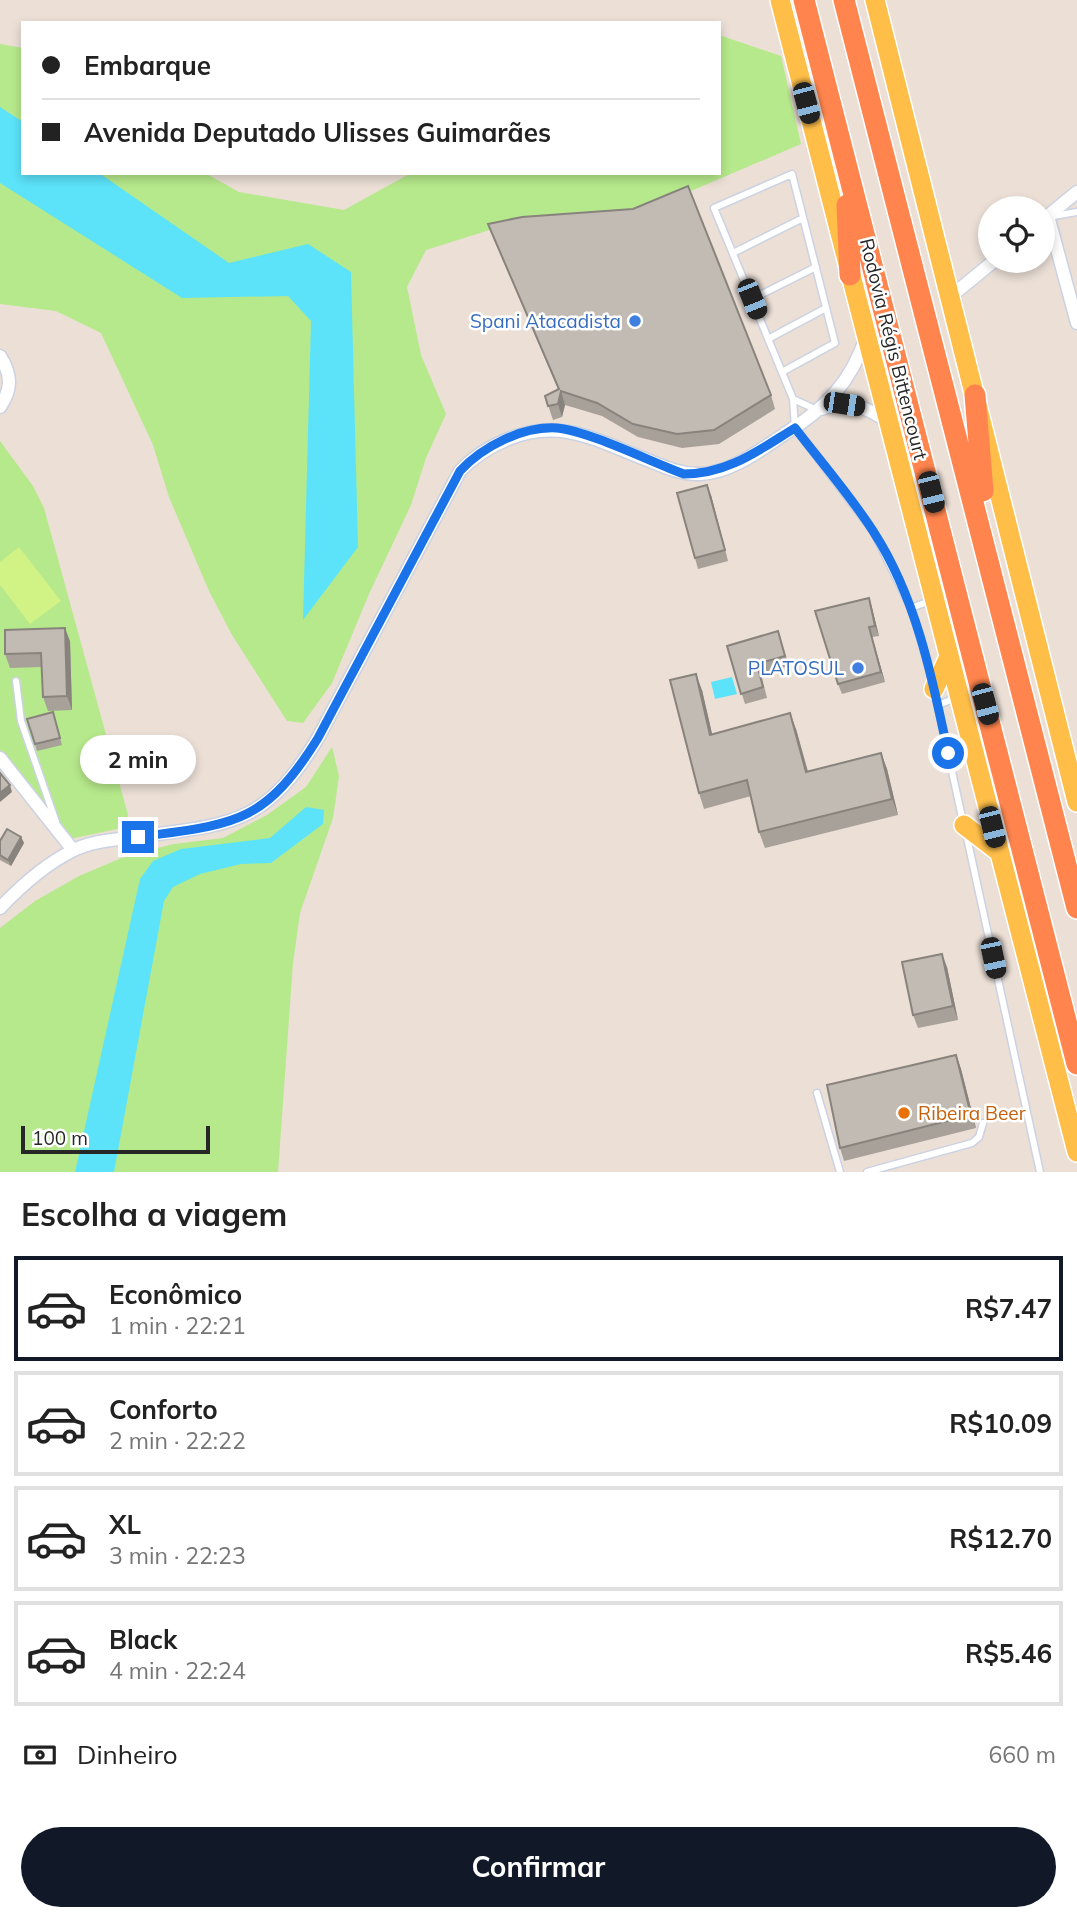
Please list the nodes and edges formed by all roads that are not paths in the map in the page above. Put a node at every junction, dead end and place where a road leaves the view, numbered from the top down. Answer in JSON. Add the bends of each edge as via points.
{"nodes":[{"id":1,"x":780,"y":0,"type":"edge"},
{"id":2,"x":804,"y":0,"type":"edge"},
{"id":3,"x":844,"y":0,"type":"edge"},
{"id":4,"x":875,"y":0,"type":"edge"},
{"id":5,"x":836,"y":123,"type":"junction"},
{"id":6,"x":1077,"y":192,"type":"edge"},
{"id":7,"x":1055,"y":210,"type":"edge"},
{"id":8,"x":1077,"y":212,"type":"edge"},
{"id":9,"x":1055,"y":216,"type":"edge"},
{"id":10,"x":803,"y":218,"type":"junction"},
{"id":11,"x":1055,"y":248,"type":"edge"},
{"id":12,"x":733,"y":253,"type":"junction"},
{"id":13,"x":816,"y":267,"type":"junction"},
{"id":14,"x":980,"y":273,"type":"edge"},
{"id":15,"x":850,"y":275,"type":"junction"},
{"id":16,"x":950,"y":298,"type":"junction"},
{"id":17,"x":752,"y":299,"type":"junction"},
{"id":18,"x":826,"y":308,"type":"junction"},
{"id":19,"x":1077,"y":323,"type":"edge"},
{"id":20,"x":866,"y":337,"type":"junction"},
{"id":21,"x":768,"y":339,"type":"junction"},
{"id":22,"x":0,"y":356,"type":"edge"},
{"id":23,"x":782,"y":372,"type":"junction"},
{"id":24,"x":975,"y":395,"type":"junction"},
{"id":25,"x":793,"y":399,"type":"junction"},
{"id":26,"x":0,"y":407,"type":"edge"},
{"id":27,"x":817,"y":410,"type":"junction"},
{"id":28,"x":888,"y":422,"type":"junction"},
{"id":29,"x":795,"y":428,"type":"junction"},
{"id":30,"x":932,"y":600,"type":"junction"},
{"id":31,"x":1000,"y":604,"type":"junction"},
{"id":32,"x":911,"y":608,"type":"junction"},
{"id":33,"x":948,"y":659,"type":"junction"},
{"id":34,"x":16,"y":681,"type":"dead end"},
{"id":35,"x":936,"y":697,"type":"junction"},
{"id":36,"x":958,"y":697,"type":"junction"},
{"id":37,"x":0,"y":758,"type":"edge"},
{"id":38,"x":1077,"y":803,"type":"edge"},
{"id":39,"x":964,"y":825,"type":"junction"},
{"id":40,"x":60,"y":834,"type":"junction"},
{"id":41,"x":73,"y":850,"type":"junction"},
{"id":42,"x":998,"y":851,"type":"junction"},
{"id":43,"x":0,"y":908,"type":"edge"},
{"id":44,"x":1077,"y":908,"type":"edge"},
{"id":45,"x":1077,"y":1064,"type":"edge"},
{"id":46,"x":817,"y":1093,"type":"dead end"},
{"id":47,"x":983,"y":1123,"type":"dead end"},
{"id":48,"x":1077,"y":1152,"type":"edge"},
{"id":49,"x":840,"y":1172,"type":"edge"},
{"id":50,"x":867,"y":1172,"type":"edge"},
{"id":51,"x":1040,"y":1172,"type":"edge"}],
"edges":[{"from":1,"to":15,"type":"main road"},
{"from":2,"to":5,"type":"highway","name":"Rodovia Régis Bittencourt"},
{"from":3,"to":31,"type":"highway","name":"Rodovia Régis Bittencourt"},
{"from":4,"to":16,"type":"main road"},
{"from":5,"to":15,"type":"highway"},
{"from":5,"to":45,"type":"highway","name":"Rodovia Régis Bittencourt"},
{"from":6,"to":7,"type":"street"},
{"from":8,"to":9,"type":"lane"},
{"from":10,"to":12,"type":"lane"},
{"from":10,"to":12,"type":"lane","via":[[792,174],[714,208]]},
{"from":10,"to":13,"type":"lane"},
{"from":11,"to":19,"type":"street"},
{"from":12,"to":17,"type":"lane"},
{"from":13,"to":17,"type":"lane"},
{"from":13,"to":18,"type":"lane"},
{"from":14,"to":16,"type":"street"},
{"from":15,"to":20,"type":"main road"},
{"from":16,"to":24,"type":"main road"},
{"from":17,"to":21,"type":"lane"},
{"from":18,"to":21,"type":"lane"},
{"from":18,"to":23,"type":"lane","via":[[835,343]]},
{"from":20,"to":27,"type":"street","via":[[852,374]]},
{"from":20,"to":28,"type":"main road"},
{"from":21,"to":23,"type":"lane"},
{"from":22,"to":26,"type":"street","via":[[10,386]]},
{"from":23,"to":25,"type":"lane"},
{"from":24,"to":31,"type":"highway","via":[[978,452]]},
{"from":24,"to":38,"type":"main road"},
{"from":25,"to":27,"type":"lane"},
{"from":25,"to":29,"type":"lane"},
{"from":27,"to":28,"type":"street","via":[[844,404],[873,412]]},
{"from":27,"to":29,"type":"street"},
{"from":28,"to":30,"type":"main road"},
{"from":29,"to":32,"type":"lane","via":[[873,531]]},
{"from":29,"to":41,"type":"street","via":[[740,462],[702,474],[684,474],[556,428],[526,432],[484,451],[460,471],[318,738],[297,772],[270,801],[246,816],[220,824]]},
{"from":30,"to":32,"type":"lane"},
{"from":30,"to":33,"type":"main road"},
{"from":31,"to":44,"type":"highway","name":"Rodovia Régis Bittencourt"},
{"from":32,"to":35,"type":"lane"},
{"from":33,"to":35,"type":"main road"},
{"from":33,"to":36,"type":"main road"},
{"from":34,"to":40,"type":"lane","via":[[21,721]]},
{"from":35,"to":36,"type":"lane"},
{"from":35,"to":39,"type":"lane"},
{"from":36,"to":42,"type":"main road"},
{"from":37,"to":40,"type":"street"},
{"from":39,"to":42,"type":"main road"},
{"from":39,"to":51,"type":"lane"},
{"from":40,"to":41,"type":"street"},
{"from":41,"to":43,"type":"street"},
{"from":42,"to":48,"type":"main road"},
{"from":46,"to":49,"type":"lane"},
{"from":47,"to":50,"type":"lane","via":[[972,1143]]}]}
